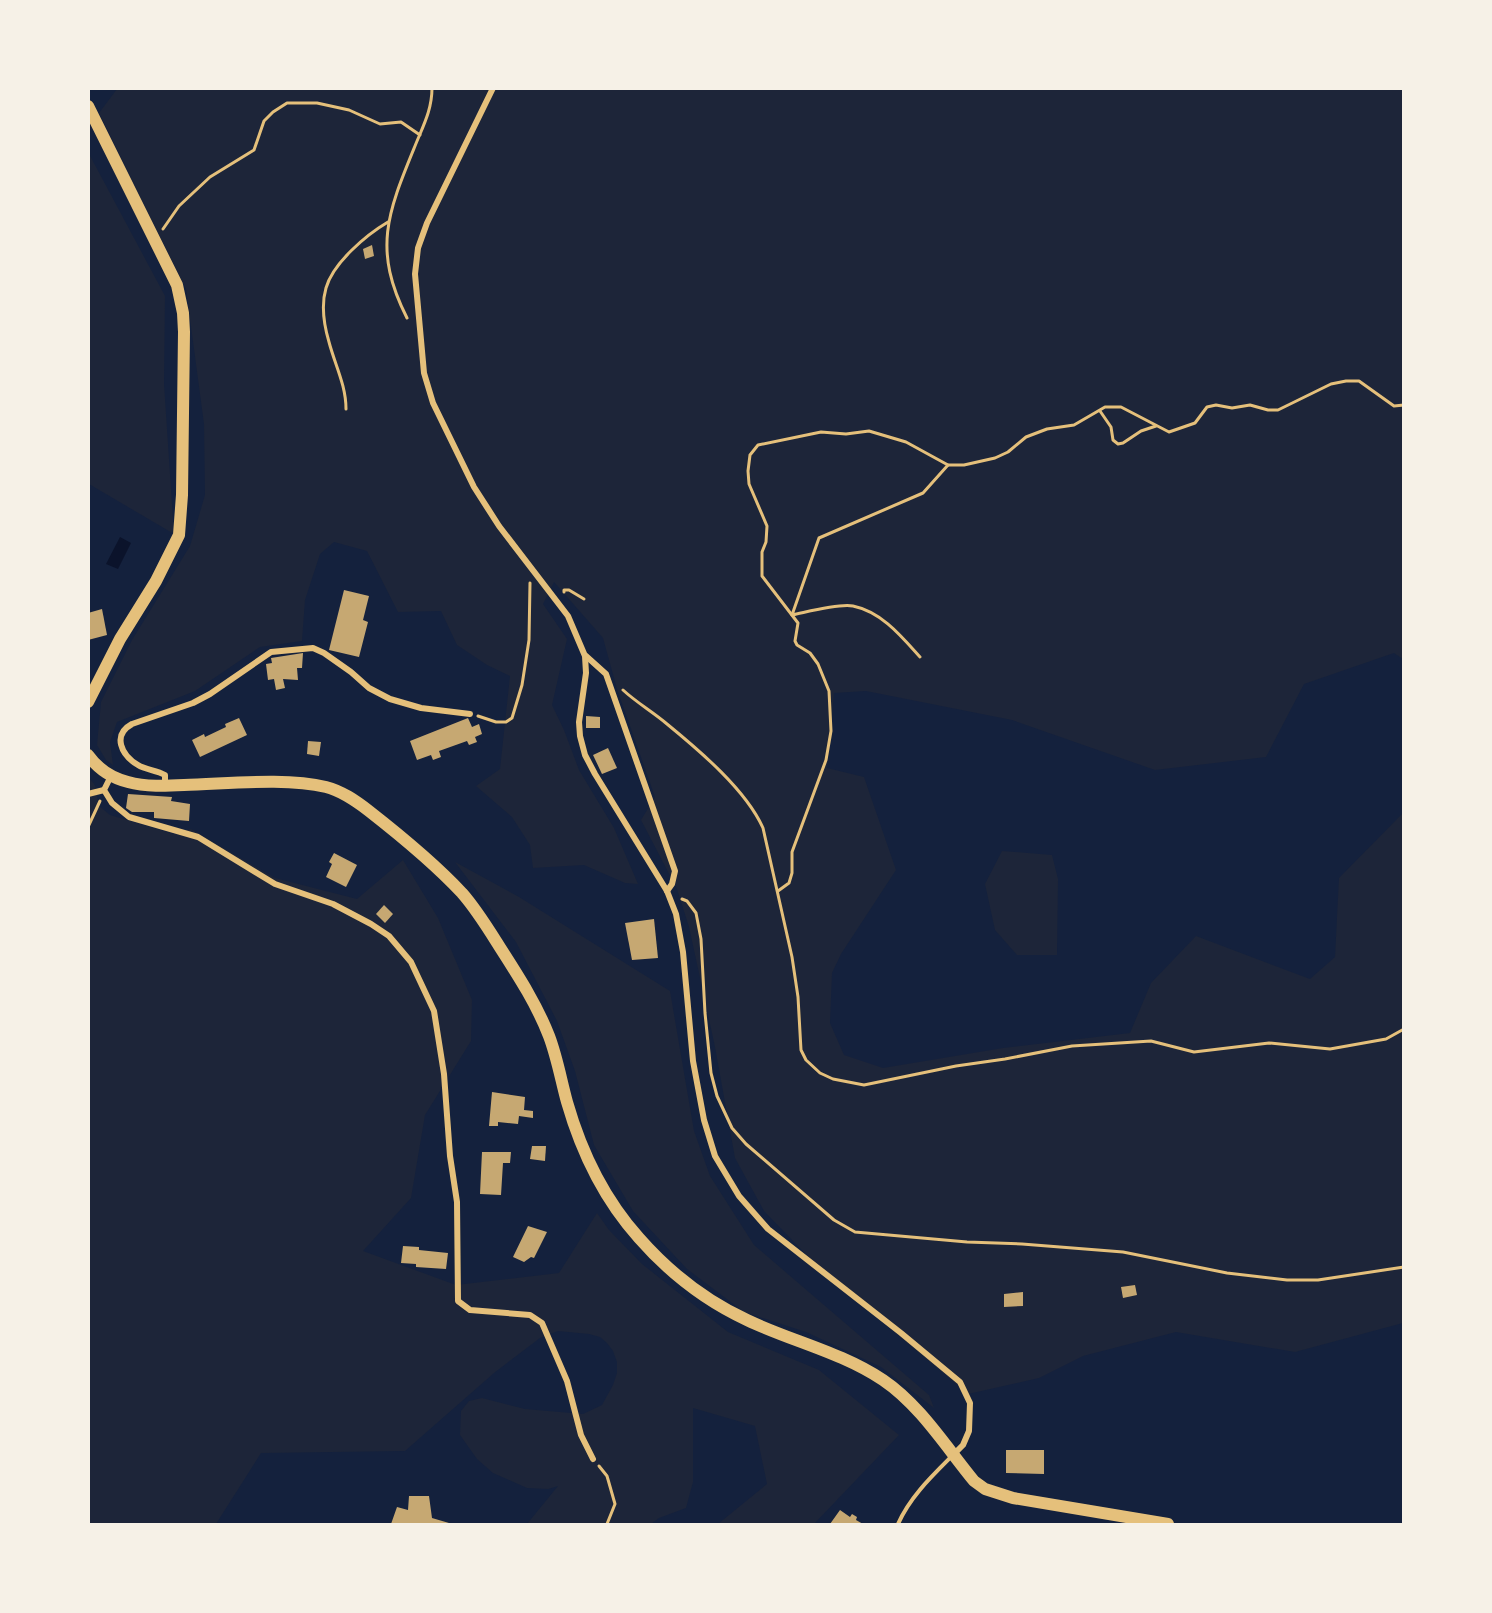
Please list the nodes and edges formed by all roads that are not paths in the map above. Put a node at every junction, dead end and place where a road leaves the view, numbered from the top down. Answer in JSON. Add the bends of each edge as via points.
{"nodes":[{"id":1,"x":493,"y":88,"type":"edge"},
{"id":2,"x":88,"y":106,"type":"edge"},
{"id":3,"x":585,"y":656,"type":"junction"},
{"id":4,"x":88,"y":702,"type":"edge"},
{"id":5,"x":470,"y":714,"type":"road end"},
{"id":6,"x":88,"y":755,"type":"edge"},
{"id":7,"x":111,"y":776,"type":"junction"},
{"id":8,"x":165,"y":786,"type":"junction"},
{"id":9,"x":104,"y":790,"type":"junction"},
{"id":10,"x":88,"y":794,"type":"edge"},
{"id":11,"x":668,"y":891,"type":"junction"},
{"id":12,"x":952,"y":1455,"type":"junction"},
{"id":13,"x":593,"y":1459,"type":"road end"},
{"id":14,"x":898,"y":1524,"type":"edge"},
{"id":15,"x":1168,"y":1524,"type":"edge"}],
"edges":[{"from":1,"to":3,"type":"street","via":[[418,248],[415,274],[424,373],[461,464],[499,526],[568,616]]},
{"from":2,"to":4,"type":"main road","via":[[177,285],[183,313],[181,526],[172,550]]},
{"from":3,"to":11,"type":"street","via":[[606,674],[609,682],[675,871]]},
{"from":3,"to":11,"type":"street","via":[[586,683],[579,722],[585,755]]},
{"from":5,"to":8,"type":"street","via":[[421,708],[390,699],[313,648],[271,652],[193,703],[125,728],[120,742],[123,750],[139,766],[165,774]]},
{"from":6,"to":7,"type":"main road"},
{"from":7,"to":8,"type":"main road","via":[[130,783]]},
{"from":7,"to":9,"type":"street"},
{"from":8,"to":12,"type":"main road","via":[[285,782],[315,785],[342,793],[369,811],[462,893],[495,939],[544,1024],[586,1156],[638,1238],[674,1272],[746,1320],[836,1356],[884,1381],[906,1400]]},
{"from":9,"to":10,"type":"street"},
{"from":9,"to":13,"type":"street","via":[[112,804],[129,817],[198,837],[275,884],[333,903],[389,936],[411,962],[434,1011],[444,1074],[457,1202],[458,1301],[470,1310],[530,1315],[542,1323],[567,1381],[581,1436]]},
{"from":11,"to":12,"type":"street","via":[[683,951],[693,1061],[715,1156],[739,1196],[768,1229],[960,1382],[970,1403],[969,1431],[963,1445]]},
{"from":12,"to":14,"type":"lane","via":[[921,1488]]},
{"from":12,"to":15,"type":"main road","via":[[974,1481],[998,1494]]}]}
